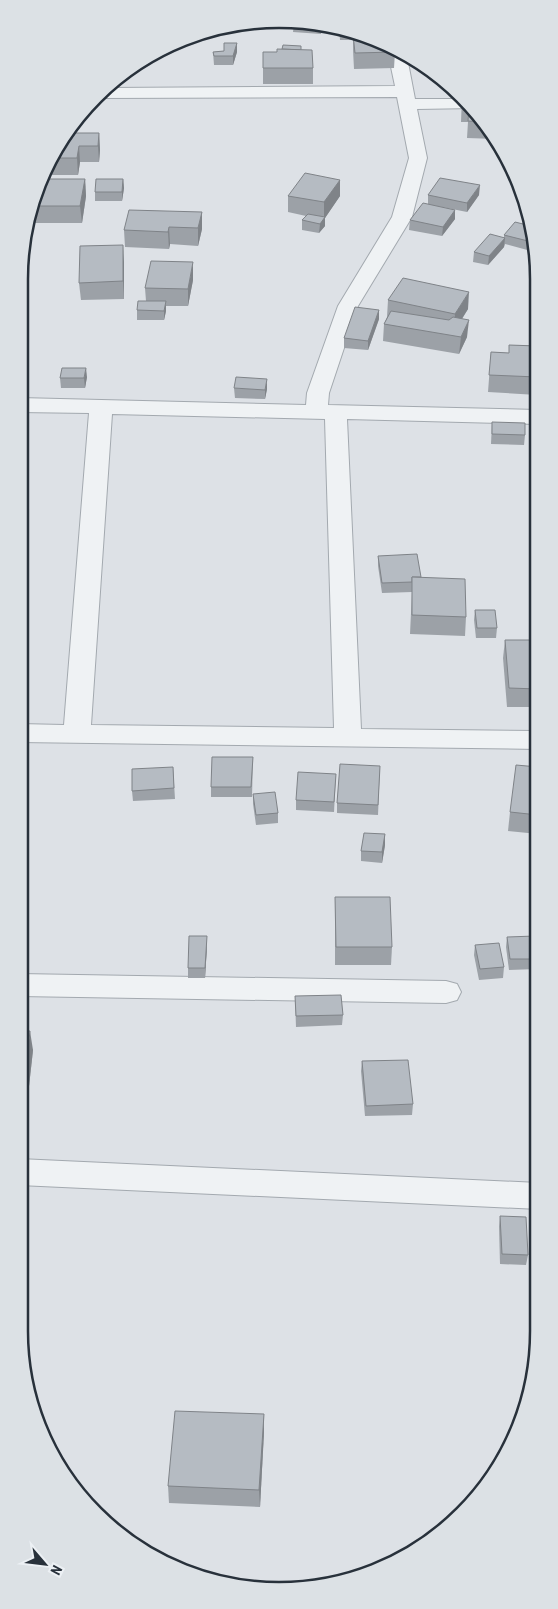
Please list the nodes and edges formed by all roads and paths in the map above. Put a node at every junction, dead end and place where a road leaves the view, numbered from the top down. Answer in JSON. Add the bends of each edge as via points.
{"nodes":[{"id":1,"x":398,"y":57,"type":"edge"},
{"id":2,"x":109,"y":94,"type":"edge"},
{"id":3,"x":406,"y":98,"type":"junction"},
{"id":4,"x":459,"y":103,"type":"edge"},
{"id":5,"x":28,"y":405,"type":"edge"},
{"id":6,"x":101,"y":407,"type":"junction"},
{"id":7,"x":326,"y":413,"type":"junction"},
{"id":8,"x":530,"y":417,"type":"edge"},
{"id":9,"x":28,"y":733,"type":"edge"},
{"id":10,"x":77,"y":734,"type":"junction"},
{"id":11,"x":348,"y":738,"type":"junction"},
{"id":12,"x":530,"y":740,"type":"edge"},
{"id":13,"x":28,"y":985,"type":"edge"},
{"id":14,"x":446,"y":992,"type":"dead end"},
{"id":15,"x":28,"y":1172,"type":"edge"},
{"id":16,"x":530,"y":1196,"type":"edge"}],
"edges":[{"from":1,"to":3,"type":"street"},
{"from":2,"to":3,"type":"street"},
{"from":3,"to":4,"type":"street"},
{"from":3,"to":7,"type":"street","via":[[418,158],[402,217],[348,306],[318,393]]},
{"from":5,"to":6,"type":"street"},
{"from":6,"to":7,"type":"street"},
{"from":6,"to":10,"type":"street"},
{"from":7,"to":8,"type":"street"},
{"from":7,"to":11,"type":"street"},
{"from":9,"to":10,"type":"street"},
{"from":10,"to":11,"type":"street"},
{"from":11,"to":12,"type":"street"},
{"from":13,"to":14,"type":"street"},
{"from":15,"to":16,"type":"street"}]}
